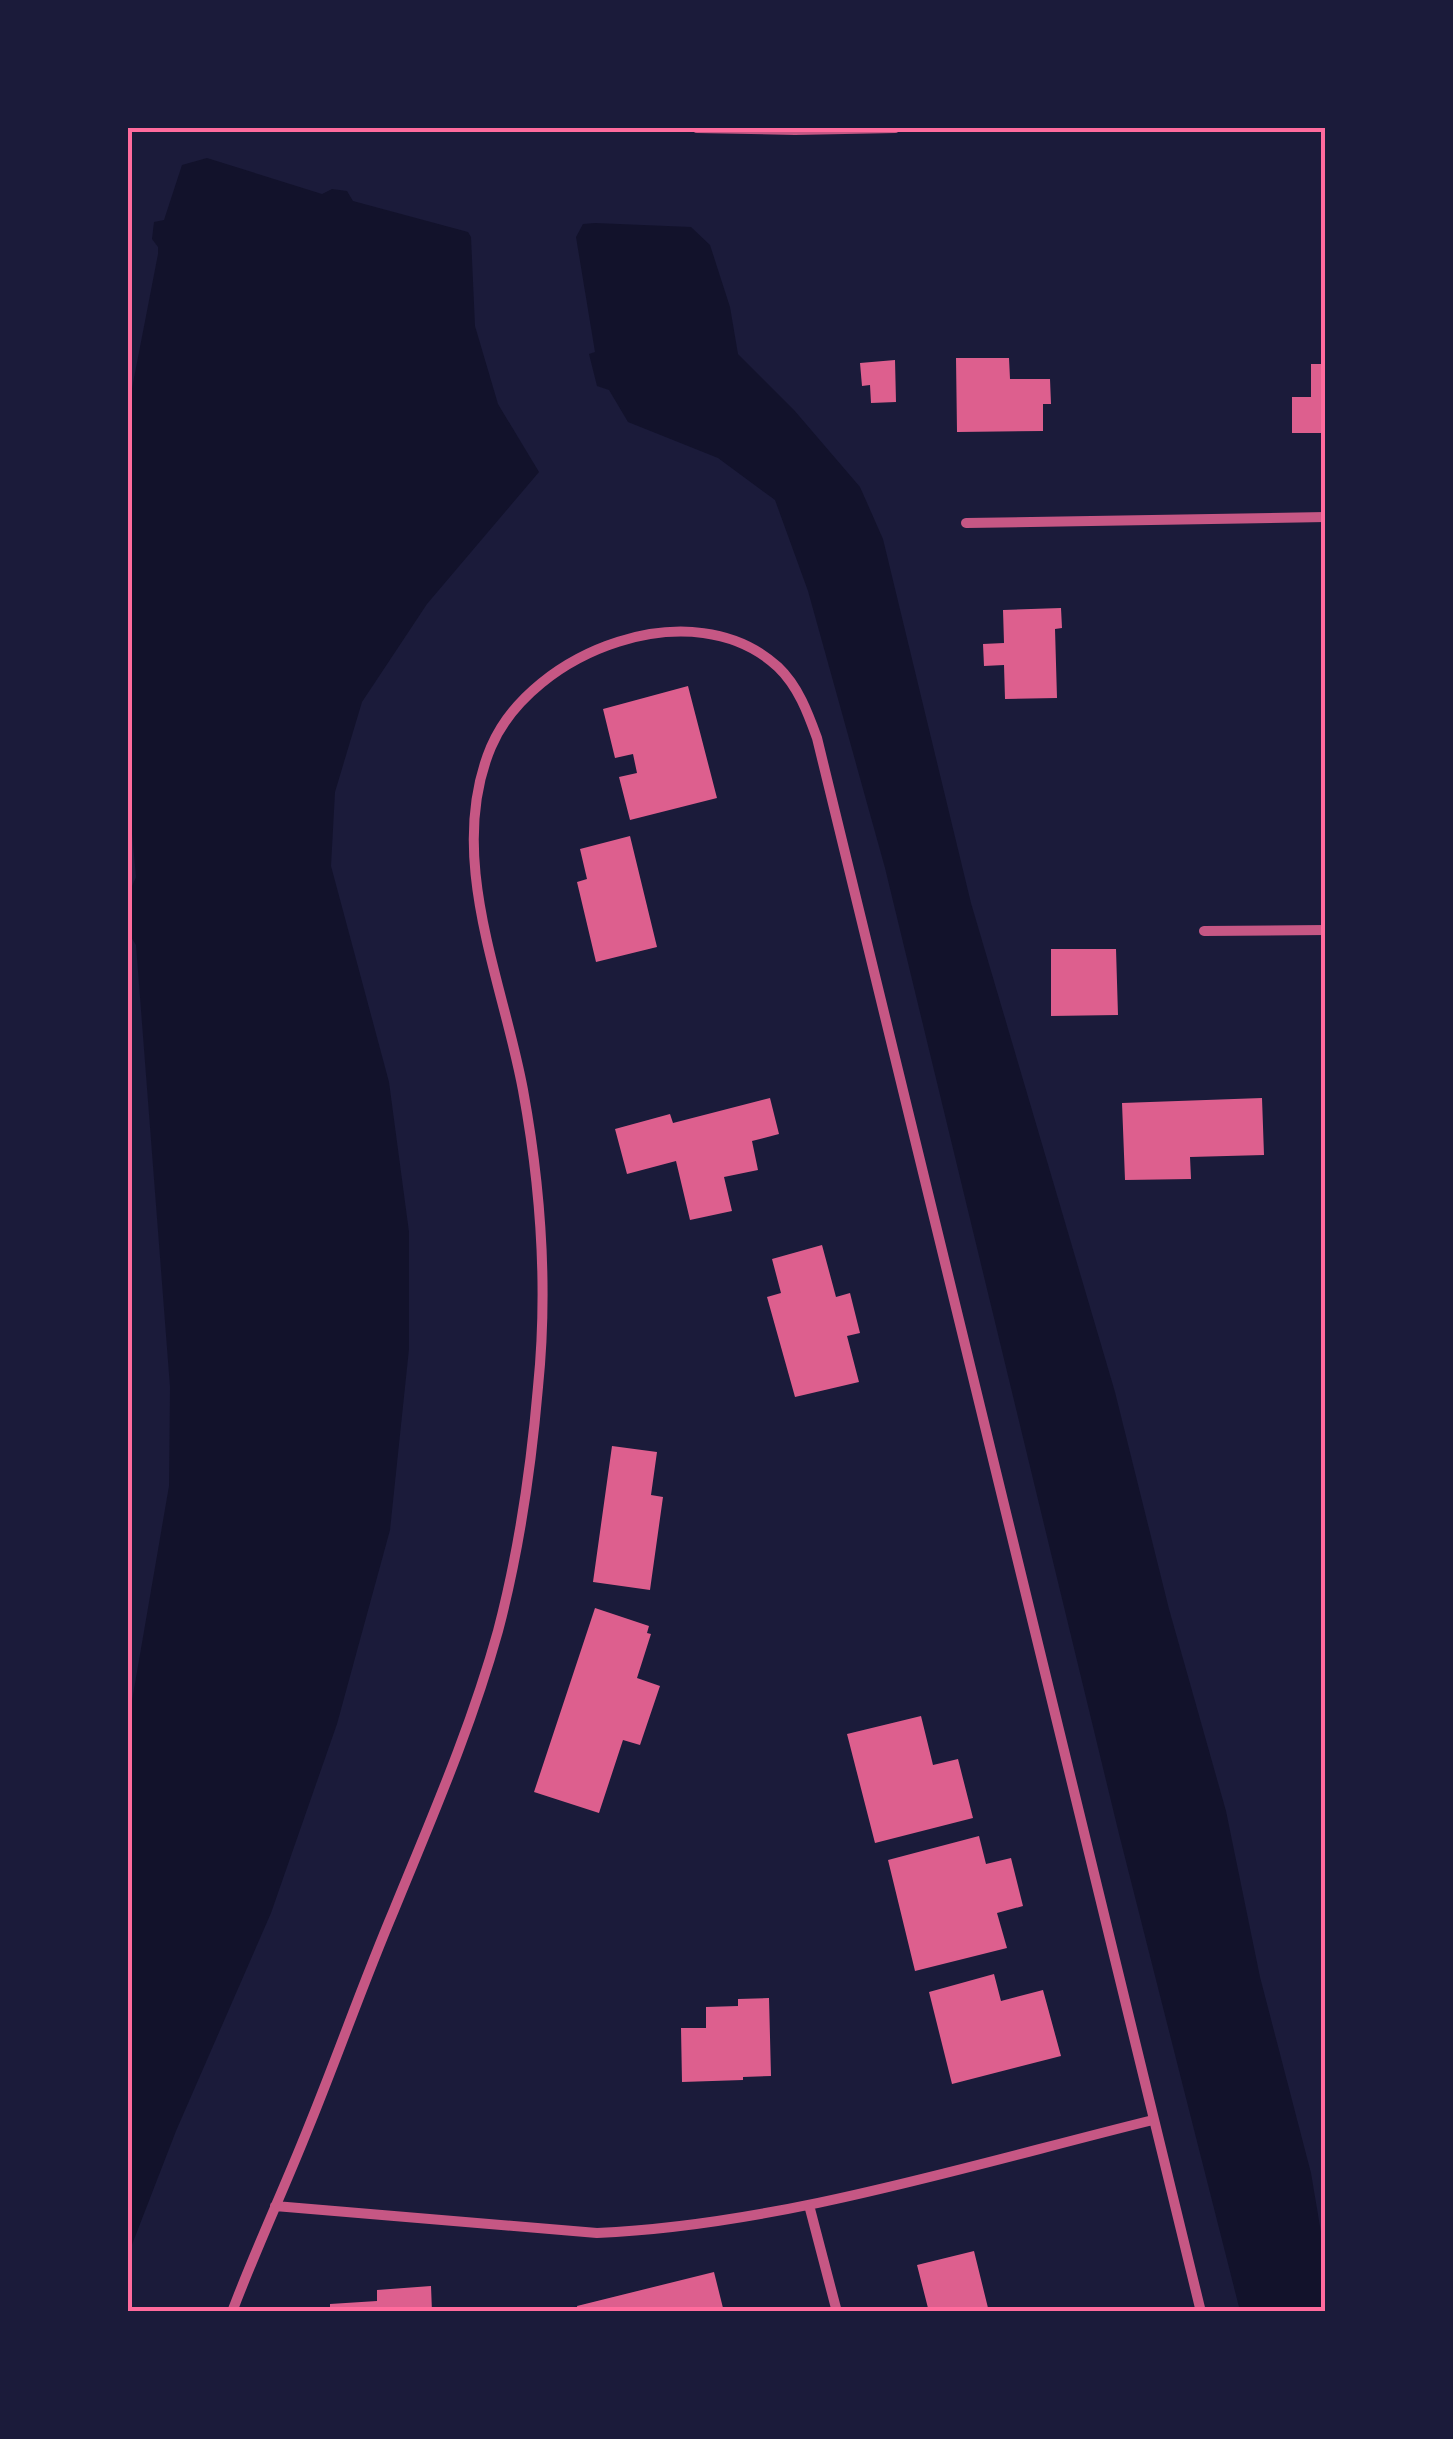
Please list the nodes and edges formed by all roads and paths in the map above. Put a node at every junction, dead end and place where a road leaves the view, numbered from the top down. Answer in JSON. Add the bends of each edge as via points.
{"nodes":[{"id":1,"x":697,"y":128,"type":"edge"},
{"id":2,"x":895,"y":128,"type":"edge"},
{"id":3,"x":1326,"y":517,"type":"edge"},
{"id":4,"x":966,"y":523,"type":"dead end"},
{"id":5,"x":1326,"y":930,"type":"edge"},
{"id":6,"x":1204,"y":932,"type":"dead end"},
{"id":7,"x":1153,"y":2120,"type":"junction"},
{"id":8,"x":809,"y":2205,"type":"junction"},
{"id":9,"x":275,"y":2206,"type":"junction"},
{"id":10,"x":232,"y":2312,"type":"edge"},
{"id":11,"x":837,"y":2312,"type":"edge"},
{"id":12,"x":1200,"y":2312,"type":"edge"}],
"edges":[{"from":1,"to":2,"type":"street"},
{"from":3,"to":4,"type":"street"},
{"from":5,"to":6,"type":"street"},
{"from":7,"to":8,"type":"street"},
{"from":7,"to":9,"type":"street","via":[[817,738],[795,688],[764,656],[709,635],[665,633],[592,652],[538,683],[502,724],[476,794],[478,882],[524,1092],[542,1240],[543,1338],[527,1484],[497,1634],[448,1783]]},
{"from":7,"to":12,"type":"street"},
{"from":8,"to":9,"type":"street","via":[[597,2232]]},
{"from":8,"to":11,"type":"street"},
{"from":9,"to":10,"type":"street"}]}
